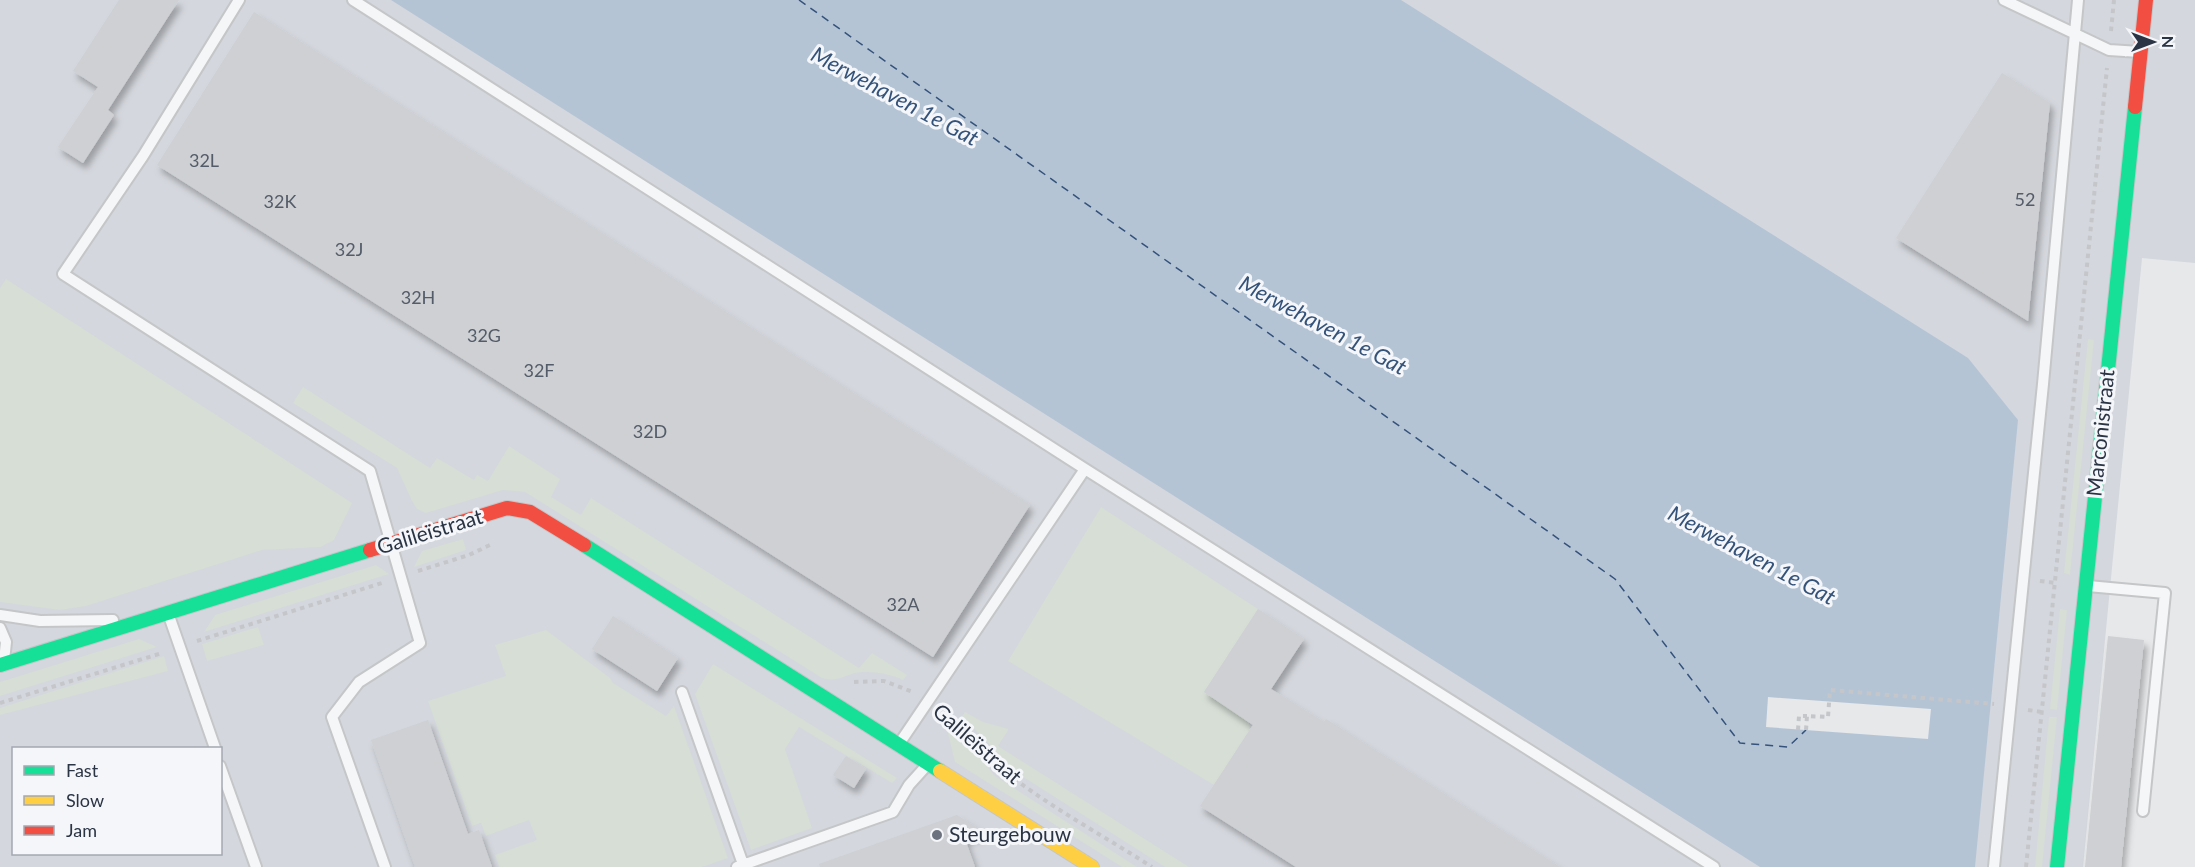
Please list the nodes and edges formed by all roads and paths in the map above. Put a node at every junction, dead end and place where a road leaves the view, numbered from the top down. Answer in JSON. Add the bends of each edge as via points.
{"nodes":[{"id":1,"x":239,"y":0,"type":"edge"},
{"id":2,"x":353,"y":0,"type":"edge"},
{"id":3,"x":2004,"y":0,"type":"edge"},
{"id":4,"x":2078,"y":0,"type":"edge"},
{"id":5,"x":2114,"y":0,"type":"edge"},
{"id":6,"x":2146,"y":0,"type":"edge"},
{"id":7,"x":2074,"y":34,"type":"junction"},
{"id":8,"x":2109,"y":50,"type":"junction"},
{"id":9,"x":2141,"y":52,"type":"junction"},
{"id":10,"x":1085,"y":469,"type":"junction"},
{"id":11,"x":501,"y":540,"type":"dead end"},
{"id":12,"x":392,"y":543,"type":"junction"},
{"id":13,"x":400,"y":577,"type":"junction"},
{"id":14,"x":2024,"y":579,"type":"junction"},
{"id":15,"x":2055,"y":583,"type":"junction"},
{"id":16,"x":2085,"y":586,"type":"junction"},
{"id":17,"x":167,"y":612,"type":"junction"},
{"id":18,"x":0,"y":615,"type":"edge"},
{"id":19,"x":141,"y":621,"type":"junction"},
{"id":20,"x":0,"y":628,"type":"edge"},
{"id":21,"x":189,"y":644,"type":"dead end"},
{"id":22,"x":167,"y":651,"type":"dead end"},
{"id":23,"x":1,"y":664,"type":"edge"},
{"id":24,"x":682,"y":692,"type":"dead end"},
{"id":25,"x":823,"y":694,"type":"junction"},
{"id":26,"x":928,"y":701,"type":"junction"},
{"id":27,"x":0,"y":703,"type":"edge"},
{"id":28,"x":1994,"y":704,"type":"dead end"},
{"id":29,"x":1807,"y":716,"type":"junction"},
{"id":30,"x":1798,"y":730,"type":"dead end"},
{"id":31,"x":1806,"y":730,"type":"dead end"},
{"id":32,"x":899,"y":744,"type":"junction"},
{"id":33,"x":214,"y":747,"type":"edge"},
{"id":34,"x":929,"y":764,"type":"junction"},
{"id":35,"x":222,"y":772,"type":"edge"},
{"id":36,"x":2143,"y":811,"type":"dead end"},
{"id":37,"x":741,"y":866,"type":"edge"},
{"id":38,"x":256,"y":867,"type":"edge"},
{"id":39,"x":385,"y":867,"type":"edge"},
{"id":40,"x":1092,"y":867,"type":"edge"},
{"id":41,"x":1152,"y":867,"type":"edge"},
{"id":42,"x":1714,"y":867,"type":"edge"},
{"id":43,"x":1994,"y":867,"type":"edge"},
{"id":44,"x":2026,"y":867,"type":"edge"},
{"id":45,"x":2057,"y":867,"type":"edge"}],
"edges":[{"from":1,"to":12,"type":"lane","via":[[143,156],[63,274],[370,471]]},
{"from":2,"to":10,"type":"lane"},
{"from":3,"to":7,"type":"lane"},
{"from":4,"to":7,"type":"lane"},
{"from":5,"to":8,"type":"path","name":"Marconistraat"},
{"from":6,"to":9,"type":"street","name":"Marconistraat"},
{"from":7,"to":8,"type":"lane"},
{"from":7,"to":14,"type":"lane"},
{"from":8,"to":9,"type":"lane"},
{"from":8,"to":15,"type":"path","name":"Marconistraat"},
{"from":9,"to":16,"type":"street","name":"Marconistraat"},
{"from":10,"to":26,"type":"lane"},
{"from":10,"to":42,"type":"lane"},
{"from":11,"to":13,"type":"path","via":[[469,555]]},
{"from":12,"to":13,"type":"lane"},
{"from":12,"to":17,"type":"street","name":"Galileïstraat"},
{"from":12,"to":25,"type":"street","name":"Galileïstraat","via":[[507,508],[531,512]]},
{"from":13,"to":21,"type":"path"},
{"from":13,"to":39,"type":"lane","via":[[420,643],[359,682],[332,717]]},
{"from":14,"to":15,"type":"path"},
{"from":14,"to":43,"type":"lane"},
{"from":15,"to":16,"type":"path"},
{"from":15,"to":44,"type":"path","name":"Marconistraat"},
{"from":16,"to":36,"type":"lane","via":[[2165,593]]},
{"from":16,"to":45,"type":"street","name":"Marconistraat"},
{"from":17,"to":19,"type":"street","name":"Galileïstraat"},
{"from":17,"to":33,"type":"lane"},
{"from":18,"to":19,"type":"lane","via":[[40,621]]},
{"from":19,"to":23,"type":"street","name":"Galileïstraat"},
{"from":20,"to":23,"type":"lane","via":[[6,642]]},
{"from":22,"to":27,"type":"path"},
{"from":24,"to":37,"type":"lane"},
{"from":25,"to":26,"type":"path","name":"Galileïstraat","via":[[858,681],[884,681]]},
{"from":25,"to":32,"type":"street","name":"Galileïstraat"},
{"from":26,"to":32,"type":"lane"},
{"from":26,"to":41,"type":"path","name":"Galileïstraat","via":[[957,722],[1016,781]]},
{"from":28,"to":29,"type":"path","via":[[1830,690],[1828,717]]},
{"from":29,"to":30,"type":"path","via":[[1799,716]]},
{"from":29,"to":31,"type":"path"},
{"from":32,"to":34,"type":"street","name":"Galileïstraat"},
{"from":34,"to":37,"type":"lane","via":[[909,785],[893,813]]},
{"from":34,"to":40,"type":"street","name":"Galileïstraat"},
{"from":35,"to":38,"type":"lane"}]}
